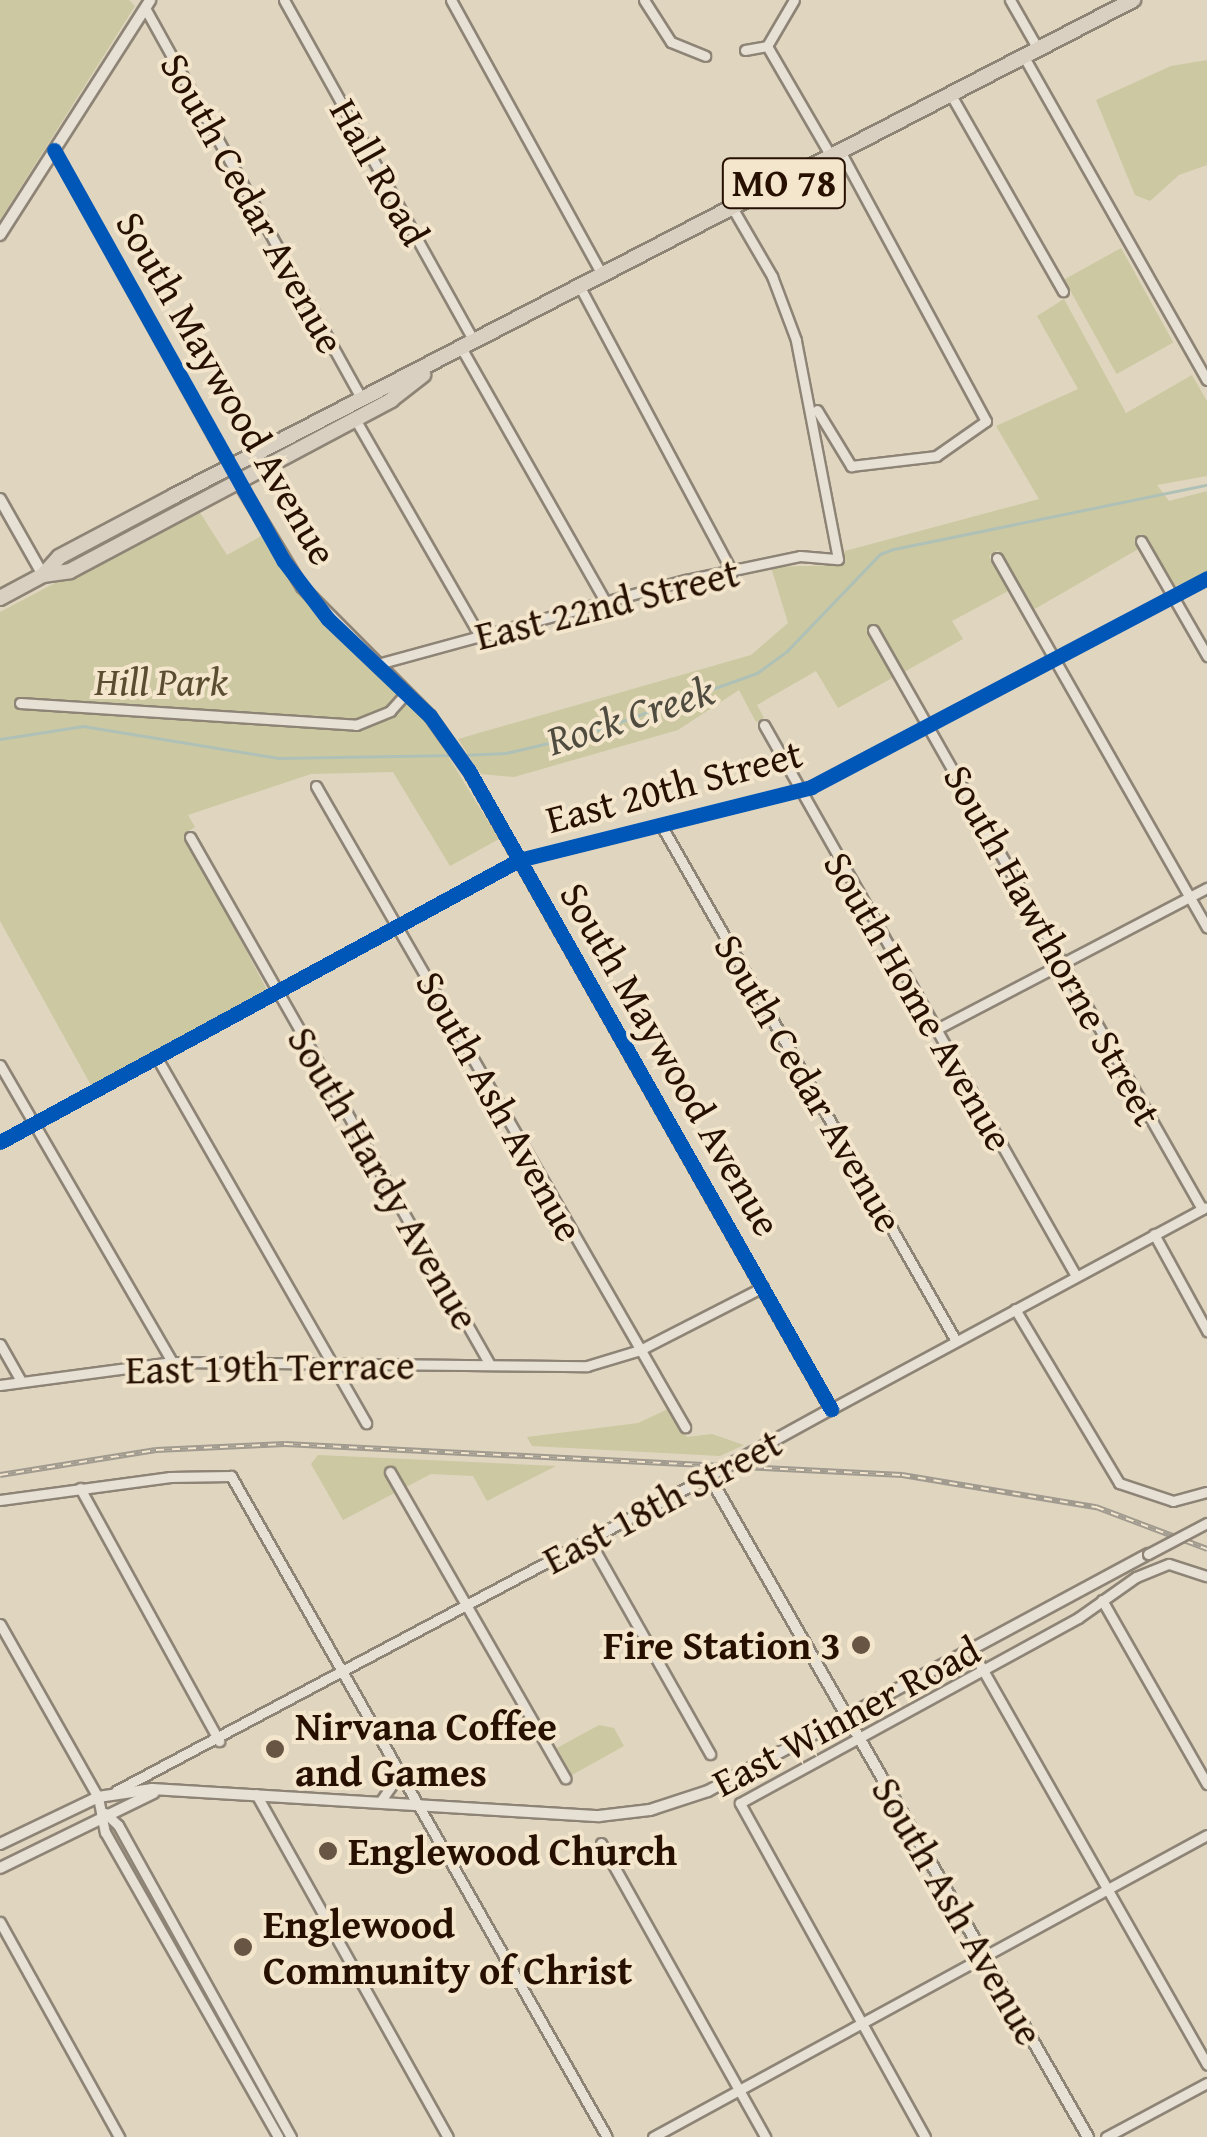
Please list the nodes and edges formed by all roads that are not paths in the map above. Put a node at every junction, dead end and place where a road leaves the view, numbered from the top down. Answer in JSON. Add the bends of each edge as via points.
{"nodes":[{"id":1,"x":284,"y":0,"type":"edge"},
{"id":2,"x":452,"y":0,"type":"edge"},
{"id":3,"x":644,"y":0,"type":"edge"},
{"id":4,"x":794,"y":0,"type":"edge"},
{"id":5,"x":1010,"y":0,"type":"edge"},
{"id":6,"x":1133,"y":0,"type":"edge"},
{"id":7,"x":147,"y":4,"type":"edge"},
{"id":8,"x":767,"y":46,"type":"junction"},
{"id":9,"x":745,"y":50,"type":"dead end"},
{"id":10,"x":1032,"y":53,"type":"junction"},
{"id":11,"x":705,"y":56,"type":"dead end"},
{"id":12,"x":951,"y":96,"type":"junction"},
{"id":13,"x":54,"y":150,"type":"junction"},
{"id":14,"x":836,"y":155,"type":"junction"},
{"id":15,"x":733,"y":209,"type":"junction"},
{"id":16,"x":0,"y":235,"type":"edge"},
{"id":17,"x":603,"y":278,"type":"junction"},
{"id":18,"x":580,"y":289,"type":"junction"},
{"id":19,"x":1063,"y":291,"type":"dead end"},
{"id":20,"x":469,"y":348,"type":"junction"},
{"id":21,"x":435,"y":366,"type":"junction"},
{"id":22,"x":1207,"y":380,"type":"edge"},
{"id":23,"x":361,"y":397,"type":"junction"},
{"id":24,"x":813,"y":403,"type":"junction"},
{"id":25,"x":355,"y":418,"type":"junction"},
{"id":26,"x":234,"y":474,"type":"junction"},
{"id":27,"x":0,"y":499,"type":"edge"},
{"id":28,"x":1140,"y":540,"type":"dead end"},
{"id":29,"x":997,"y":558,"type":"dead end"},
{"id":30,"x":732,"y":572,"type":"junction"},
{"id":31,"x":43,"y":575,"type":"junction"},
{"id":32,"x":1207,"y":578,"type":"edge"},
{"id":33,"x":1173,"y":596,"type":"junction"},
{"id":34,"x":0,"y":598,"type":"edge"},
{"id":35,"x":606,"y":602,"type":"junction"},
{"id":36,"x":874,"y":630,"type":"dead end"},
{"id":37,"x":480,"y":636,"type":"junction"},
{"id":38,"x":1207,"y":656,"type":"edge"},
{"id":39,"x":1056,"y":660,"type":"junction"},
{"id":40,"x":378,"y":664,"type":"junction"},
{"id":41,"x":406,"y":693,"type":"junction"},
{"id":42,"x":20,"y":704,"type":"dead end"},
{"id":43,"x":764,"y":725,"type":"dead end"},
{"id":44,"x":930,"y":727,"type":"junction"},
{"id":45,"x":316,"y":786,"type":"dead end"},
{"id":46,"x":800,"y":790,"type":"junction"},
{"id":47,"x":661,"y":825,"type":"junction"},
{"id":48,"x":190,"y":837,"type":"dead end"},
{"id":49,"x":520,"y":860,"type":"junction"},
{"id":50,"x":1207,"y":888,"type":"edge"},
{"id":51,"x":1190,"y":897,"type":"junction"},
{"id":52,"x":400,"y":924,"type":"junction"},
{"id":53,"x":1207,"y":928,"type":"edge"},
{"id":54,"x":1064,"y":964,"type":"junction"},
{"id":55,"x":279,"y":993,"type":"junction"},
{"id":56,"x":935,"y":1030,"type":"junction"},
{"id":57,"x":157,"y":1058,"type":"junction"},
{"id":58,"x":0,"y":1064,"type":"edge"},
{"id":59,"x":34,"y":1124,"type":"junction"},
{"id":60,"x":0,"y":1142,"type":"edge"},
{"id":61,"x":1204,"y":1208,"type":"edge"},
{"id":62,"x":1154,"y":1234,"type":"junction"},
{"id":63,"x":1076,"y":1276,"type":"junction"},
{"id":64,"x":764,"y":1287,"type":"junction"},
{"id":65,"x":1015,"y":1310,"type":"junction"},
{"id":66,"x":1207,"y":1331,"type":"edge"},
{"id":67,"x":956,"y":1341,"type":"junction"},
{"id":68,"x":0,"y":1344,"type":"edge"},
{"id":69,"x":640,"y":1350,"type":"junction"},
{"id":70,"x":172,"y":1362,"type":"junction"},
{"id":71,"x":332,"y":1363,"type":"junction"},
{"id":72,"x":490,"y":1364,"type":"junction"},
{"id":73,"x":21,"y":1380,"type":"junction"},
{"id":74,"x":0,"y":1386,"type":"edge"},
{"id":75,"x":832,"y":1409,"type":"junction"},
{"id":76,"x":366,"y":1423,"type":"dead end"},
{"id":77,"x":685,"y":1426,"type":"dead end"},
{"id":78,"x":390,"y":1472,"type":"dead end"},
{"id":79,"x":709,"y":1476,"type":"junction"},
{"id":80,"x":80,"y":1488,"type":"junction"},
{"id":81,"x":1207,"y":1492,"type":"edge"},
{"id":82,"x":0,"y":1500,"type":"edge"},
{"id":83,"x":1207,"y":1523,"type":"edge"},
{"id":84,"x":589,"y":1540,"type":"junction"},
{"id":85,"x":1148,"y":1554,"type":"joint"},
{"id":86,"x":1207,"y":1576,"type":"edge"},
{"id":87,"x":1102,"y":1600,"type":"junction"},
{"id":88,"x":470,"y":1604,"type":"junction"},
{"id":89,"x":0,"y":1624,"type":"edge"},
{"id":90,"x":972,"y":1649,"type":"junction"},
{"id":91,"x":982,"y":1670,"type":"junction"},
{"id":92,"x":343,"y":1673,"type":"junction"},
{"id":93,"x":848,"y":1716,"type":"junction"},
{"id":94,"x":856,"y":1736,"type":"junction"},
{"id":95,"x":220,"y":1741,"type":"junction"},
{"id":96,"x":710,"y":1754,"type":"dead end"},
{"id":97,"x":399,"y":1774,"type":"junction"},
{"id":98,"x":565,"y":1778,"type":"dead end"},
{"id":99,"x":1207,"y":1784,"type":"edge"},
{"id":100,"x":115,"y":1792,"type":"junction"},
{"id":101,"x":160,"y":1792,"type":"junction"},
{"id":102,"x":256,"y":1794,"type":"junction"},
{"id":103,"x":98,"y":1796,"type":"junction"},
{"id":104,"x":380,"y":1802,"type":"junction"},
{"id":105,"x":416,"y":1804,"type":"junction"},
{"id":106,"x":105,"y":1813,"type":"junction"},
{"id":107,"x":1207,"y":1835,"type":"edge"},
{"id":108,"x":0,"y":1844,"type":"edge"},
{"id":109,"x":601,"y":1844,"type":"dead end"},
{"id":110,"x":0,"y":1868,"type":"edge"},
{"id":111,"x":1106,"y":1890,"type":"junction"},
{"id":112,"x":157,"y":1894,"type":"junction"},
{"id":113,"x":145,"y":1901,"type":"junction"},
{"id":114,"x":0,"y":1922,"type":"edge"},
{"id":115,"x":986,"y":1956,"type":"junction"},
{"id":116,"x":221,"y":2011,"type":"junction"},
{"id":117,"x":210,"y":2017,"type":"junction"},
{"id":118,"x":860,"y":2024,"type":"junction"},
{"id":119,"x":1207,"y":2065,"type":"edge"},
{"id":120,"x":1207,"y":2083,"type":"edge"},
{"id":121,"x":738,"y":2090,"type":"junction"},
{"id":122,"x":119,"y":2137,"type":"edge"},
{"id":123,"x":278,"y":2137,"type":"edge"},
{"id":124,"x":291,"y":2137,"type":"edge"},
{"id":125,"x":448,"y":2137,"type":"edge"},
{"id":126,"x":607,"y":2137,"type":"edge"},
{"id":127,"x":653,"y":2137,"type":"edge"},
{"id":128,"x":765,"y":2137,"type":"edge"},
{"id":129,"x":925,"y":2137,"type":"edge"},
{"id":130,"x":1088,"y":2137,"type":"edge"},
{"id":131,"x":1106,"y":2137,"type":"edge"}],
"edges":[{"from":1,"to":20,"type":"street","name":"Hall Road"},
{"from":2,"to":17,"type":"street"},
{"from":3,"to":11,"type":"street","via":[[670,42]]},
{"from":4,"to":8,"type":"street"},
{"from":5,"to":10,"type":"street"},
{"from":6,"to":10,"type":"main road","number":"MO 78"},
{"from":7,"to":13,"type":"street"},
{"from":7,"to":23,"type":"street","name":"South Cedar Avenue"},
{"from":8,"to":9,"type":"street"},
{"from":8,"to":14,"type":"street"},
{"from":10,"to":12,"type":"main road","number":"MO 78"},
{"from":10,"to":22,"type":"street"},
{"from":12,"to":14,"type":"main road","number":"MO 78"},
{"from":12,"to":19,"type":"street"},
{"from":13,"to":16,"type":"street"},
{"from":13,"to":26,"type":"street","name":"South Maywood Avenue"},
{"from":14,"to":15,"type":"main road","number":"MO 78"},
{"from":14,"to":24,"type":"street","via":[[986,418],[982,428],[936,456],[851,466]]},
{"from":15,"to":17,"type":"main road","number":"MO 78"},
{"from":15,"to":24,"type":"street","via":[[784,302]]},
{"from":17,"to":18,"type":"main road","number":"MO 78"},
{"from":18,"to":20,"type":"main road","number":"MO 78"},
{"from":18,"to":30,"type":"street"},
{"from":20,"to":21,"type":"main road","number":"MO 78"},
{"from":20,"to":35,"type":"street","name":"Hall Road"},
{"from":21,"to":23,"type":"main road","number":"MO 78"},
{"from":21,"to":25,"type":"main road","number":"MO 78"},
{"from":23,"to":26,"type":"main road","number":"MO 78"},
{"from":24,"to":30,"type":"street","name":"East 22nd Street","via":[[838,559],[800,556]]},
{"from":25,"to":26,"type":"main road","number":"MO 78"},
{"from":25,"to":37,"type":"street"},
{"from":26,"to":31,"type":"main road","number":"MO 78","via":[[70,571]]},
{"from":26,"to":40,"type":"street","name":"South Maywood Avenue","via":[[302,587]]},
{"from":27,"to":31,"type":"street"},
{"from":28,"to":33,"type":"street"},
{"from":29,"to":39,"type":"street"},
{"from":30,"to":35,"type":"street","name":"East 22nd Street"},
{"from":31,"to":34,"type":"main road","number":"MO 78"},
{"from":32,"to":33,"type":"street","name":"East 20th Street"},
{"from":33,"to":38,"type":"street"},
{"from":33,"to":39,"type":"street","name":"East 20th Street"},
{"from":35,"to":37,"type":"street","name":"East 22nd Street"},
{"from":36,"to":44,"type":"street","name":"South Hawthorne Street"},
{"from":37,"to":40,"type":"street","name":"East 22nd Street"},
{"from":39,"to":44,"type":"street","name":"East 20th Street"},
{"from":39,"to":51,"type":"street"},
{"from":40,"to":41,"type":"street","name":"South Maywood Avenue"},
{"from":41,"to":42,"type":"street","via":[[390,711],[356,725]]},
{"from":41,"to":49,"type":"street","name":"South Maywood Avenue","via":[[446,735]]},
{"from":43,"to":46,"type":"street","name":"South Home Avenue"},
{"from":44,"to":46,"type":"street","name":"East 20th Street"},
{"from":44,"to":54,"type":"street","name":"South Hawthorne Street"},
{"from":45,"to":52,"type":"street","name":"South Ash Avenue"},
{"from":46,"to":47,"type":"street","name":"East 20th Street"},
{"from":46,"to":56,"type":"street","name":"South Home Avenue"},
{"from":47,"to":49,"type":"street","name":"East 20th Street"},
{"from":47,"to":67,"type":"street","name":"South Cedar Avenue"},
{"from":48,"to":55,"type":"street","name":"South Hardy Avenue"},
{"from":49,"to":52,"type":"street","name":"East 20th Street"},
{"from":49,"to":64,"type":"street","name":"South Maywood Avenue"},
{"from":50,"to":51,"type":"street"},
{"from":51,"to":53,"type":"street"},
{"from":51,"to":54,"type":"street"},
{"from":52,"to":55,"type":"street","name":"East 20th Street"},
{"from":52,"to":69,"type":"street","name":"South Ash Avenue"},
{"from":54,"to":56,"type":"street"},
{"from":54,"to":61,"type":"street","name":"South Hawthorne Street"},
{"from":55,"to":57,"type":"street","name":"East 20th Street"},
{"from":55,"to":72,"type":"street","name":"South Hardy Avenue"},
{"from":56,"to":63,"type":"street","name":"South Home Avenue"},
{"from":57,"to":59,"type":"street","name":"East 20th Street"},
{"from":57,"to":71,"type":"street"},
{"from":58,"to":59,"type":"street"},
{"from":59,"to":60,"type":"street","name":"East 20th Street"},
{"from":59,"to":70,"type":"street"},
{"from":61,"to":62,"type":"street","name":"East 18th Street"},
{"from":62,"to":63,"type":"street","name":"East 18th Street"},
{"from":62,"to":66,"type":"street"},
{"from":63,"to":65,"type":"street","name":"East 18th Street"},
{"from":64,"to":69,"type":"street","name":"East 19th Terrace"},
{"from":64,"to":75,"type":"street","name":"South Maywood Avenue"},
{"from":65,"to":67,"type":"street","name":"East 18th Street"},
{"from":65,"to":81,"type":"street","via":[[1119,1483],[1173,1501]]},
{"from":67,"to":75,"type":"street","name":"East 18th Street"},
{"from":68,"to":73,"type":"street"},
{"from":69,"to":72,"type":"street","name":"East 19th Terrace","via":[[586,1366]]},
{"from":69,"to":77,"type":"street","name":"South Ash Avenue"},
{"from":70,"to":71,"type":"street","name":"East 19th Terrace"},
{"from":70,"to":73,"type":"street","name":"East 19th Terrace"},
{"from":71,"to":72,"type":"street","name":"East 19th Terrace"},
{"from":71,"to":76,"type":"street"},
{"from":73,"to":74,"type":"street","name":"East 19th Terrace"},
{"from":75,"to":79,"type":"street","name":"East 18th Street"},
{"from":78,"to":88,"type":"street"},
{"from":79,"to":84,"type":"street","name":"East 18th Street"},
{"from":79,"to":93,"type":"street","name":"South Ash Avenue"},
{"from":80,"to":82,"type":"street"},
{"from":80,"to":92,"type":"street","via":[[221,1472],[234,1478]]},
{"from":80,"to":95,"type":"street"},
{"from":83,"to":85,"type":"street","name":"East Winner Road","bridge":true},
{"from":84,"to":88,"type":"street","name":"East 18th Street"},
{"from":84,"to":96,"type":"street"},
{"from":85,"to":90,"type":"street","name":"East Winner Road"},
{"from":86,"to":87,"type":"street","via":[[1169,1564]]},
{"from":87,"to":91,"type":"street"},
{"from":87,"to":99,"type":"street"},
{"from":88,"to":92,"type":"street","name":"East 18th Street"},
{"from":88,"to":98,"type":"street"},
{"from":89,"to":103,"type":"street"},
{"from":90,"to":91,"type":"street"},
{"from":90,"to":93,"type":"street","name":"East Winner Road"},
{"from":91,"to":94,"type":"street"},
{"from":91,"to":111,"type":"street"},
{"from":92,"to":95,"type":"street","name":"East 18th Street"},
{"from":92,"to":97,"type":"street"},
{"from":93,"to":94,"type":"street","name":"South Ash Avenue"},
{"from":93,"to":105,"type":"street","name":"East Winner Road","via":[[708,1791],[650,1810],[598,1816]]},
{"from":94,"to":115,"type":"street","name":"South Ash Avenue"},
{"from":94,"to":118,"type":"street","via":[[740,1804]]},
{"from":95,"to":100,"type":"street","name":"East 18th Street"},
{"from":97,"to":104,"type":"street"},
{"from":97,"to":105,"type":"street"},
{"from":100,"to":101,"type":"street","name":"East Winner Road"},
{"from":100,"to":103,"type":"street","name":"East Winner Road"},
{"from":101,"to":102,"type":"street","name":"East Winner Road"},
{"from":101,"to":106,"type":"street","name":"East Winner Road"},
{"from":102,"to":104,"type":"street","name":"East Winner Road"},
{"from":102,"to":125,"type":"street"},
{"from":103,"to":106,"type":"street"},
{"from":103,"to":108,"type":"street","name":"East Winner Road"},
{"from":104,"to":105,"type":"street","name":"East Winner Road"},
{"from":105,"to":126,"type":"street"},
{"from":106,"to":110,"type":"street","name":"East Winner Road"},
{"from":106,"to":112,"type":"street"},
{"from":106,"to":113,"type":"street","via":[[105,1832]]},
{"from":107,"to":111,"type":"street"},
{"from":109,"to":121,"type":"street"},
{"from":111,"to":115,"type":"street"},
{"from":111,"to":119,"type":"street"},
{"from":112,"to":113,"type":"street"},
{"from":112,"to":116,"type":"street"},
{"from":113,"to":117,"type":"street"},
{"from":114,"to":122,"type":"street"},
{"from":115,"to":118,"type":"street"},
{"from":115,"to":130,"type":"street","name":"South Ash Avenue"},
{"from":116,"to":117,"type":"street"},
{"from":116,"to":124,"type":"street"},
{"from":117,"to":123,"type":"street"},
{"from":118,"to":121,"type":"street"},
{"from":118,"to":129,"type":"street"},
{"from":120,"to":131,"type":"street"},
{"from":121,"to":127,"type":"street"},
{"from":121,"to":128,"type":"street"}]}
